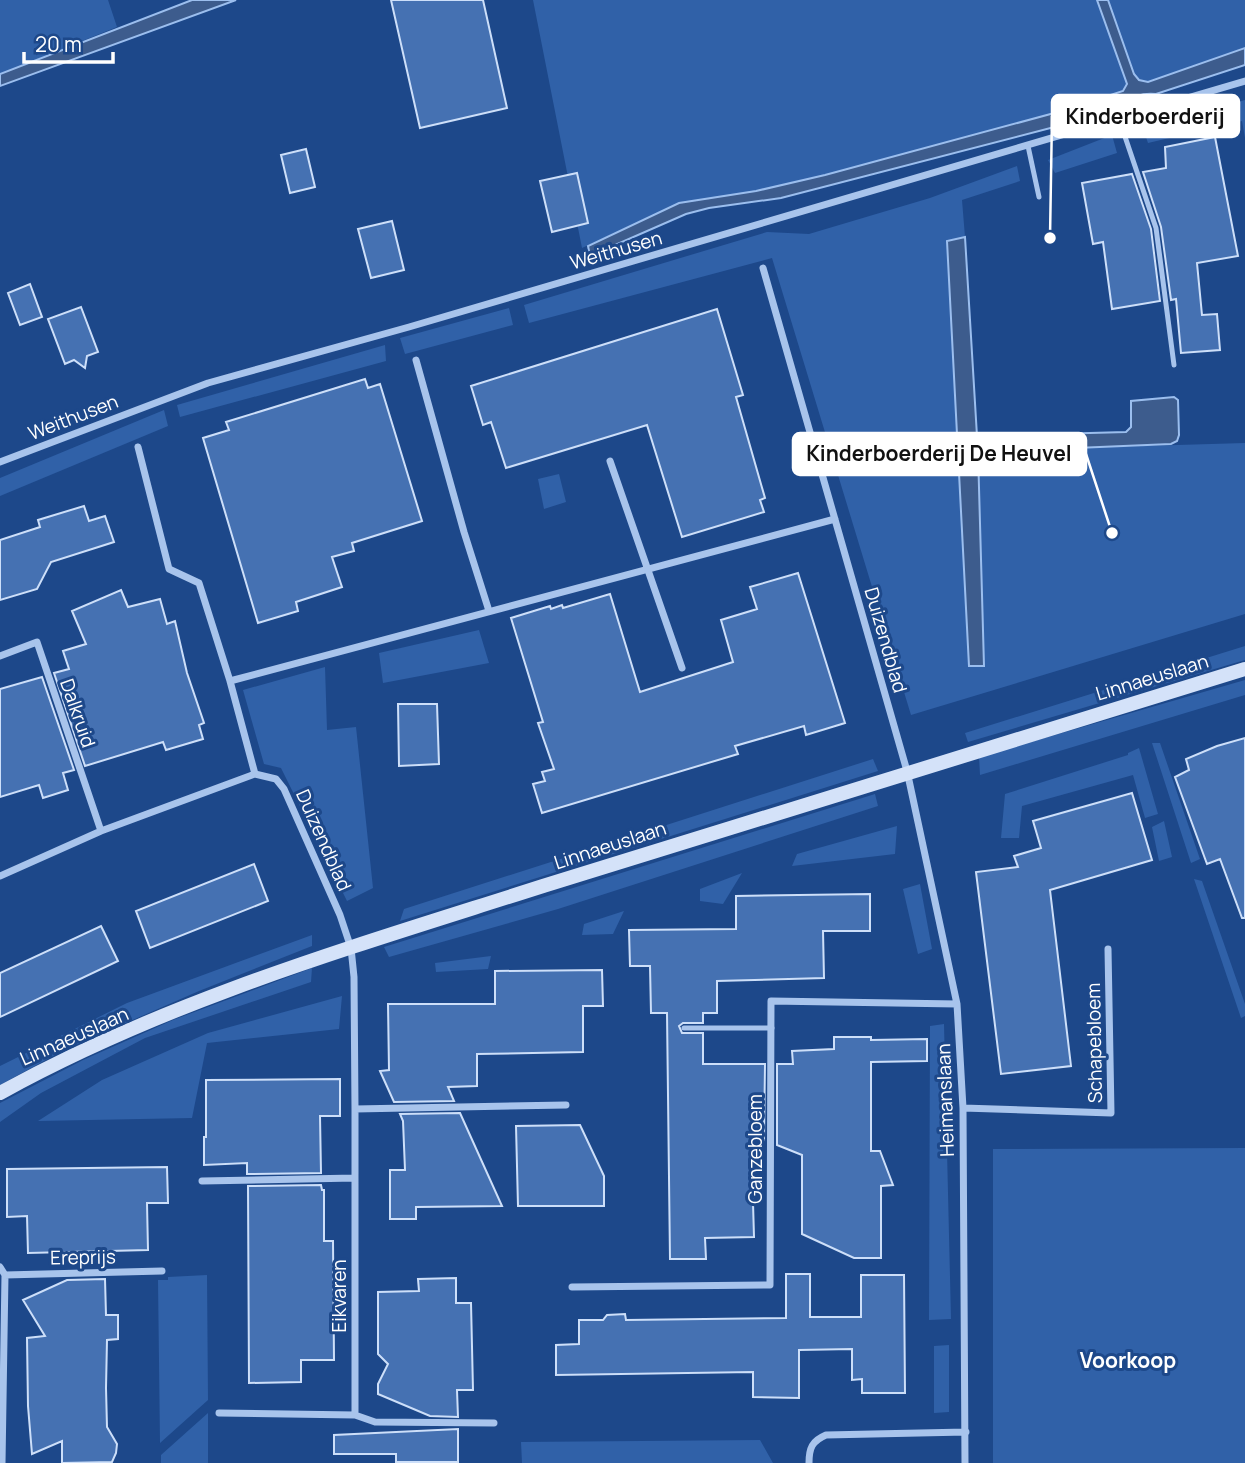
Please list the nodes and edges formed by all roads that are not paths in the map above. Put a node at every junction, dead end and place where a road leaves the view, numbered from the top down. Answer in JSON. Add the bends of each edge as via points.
{"nodes":[{"id":1,"x":1245,"y":81,"type":"edge"},
{"id":2,"x":1119,"y":120,"type":"junction"},
{"id":3,"x":1028,"y":146,"type":"junction"},
{"id":4,"x":1039,"y":197,"type":"dead end"},
{"id":5,"x":763,"y":268,"type":"dead end"},
{"id":6,"x":416,"y":360,"type":"dead end"},
{"id":7,"x":1174,"y":365,"type":"dead end"},
{"id":8,"x":138,"y":447,"type":"dead end"},
{"id":9,"x":610,"y":461,"type":"dead end"},
{"id":10,"x":0,"y":462,"type":"edge"},
{"id":11,"x":835,"y":519,"type":"junction"},
{"id":12,"x":647,"y":569,"type":"junction"},
{"id":13,"x":489,"y":611,"type":"junction"},
{"id":14,"x":0,"y":656,"type":"edge"},
{"id":15,"x":682,"y":668,"type":"dead end"},
{"id":16,"x":1245,"y":669,"type":"edge"},
{"id":17,"x":230,"y":681,"type":"junction"},
{"id":18,"x":907,"y":771,"type":"junction"},
{"id":19,"x":255,"y":774,"type":"junction"},
{"id":20,"x":102,"y":831,"type":"junction"},
{"id":21,"x":0,"y":876,"type":"edge"},
{"id":22,"x":351,"y":948,"type":"junction"},
{"id":23,"x":1108,"y":949,"type":"dead end"},
{"id":24,"x":957,"y":1004,"type":"junction"},
{"id":25,"x":684,"y":1028,"type":"dead end"},
{"id":26,"x":772,"y":1028,"type":"junction"},
{"id":27,"x":0,"y":1093,"type":"edge"},
{"id":28,"x":566,"y":1105,"type":"dead end"},
{"id":29,"x":963,"y":1108,"type":"junction"},
{"id":30,"x":355,"y":1109,"type":"junction"},
{"id":31,"x":355,"y":1178,"type":"junction"},
{"id":32,"x":202,"y":1181,"type":"dead end"},
{"id":33,"x":0,"y":1267,"type":"edge"},
{"id":34,"x":162,"y":1271,"type":"dead end"},
{"id":35,"x":5,"y":1275,"type":"junction"},
{"id":36,"x":572,"y":1287,"type":"dead end"},
{"id":37,"x":219,"y":1413,"type":"dead end"},
{"id":38,"x":355,"y":1415,"type":"junction"},
{"id":39,"x":494,"y":1423,"type":"dead end"},
{"id":40,"x":966,"y":1432,"type":"junction"},
{"id":41,"x":2,"y":1463,"type":"edge"},
{"id":42,"x":809,"y":1463,"type":"edge"},
{"id":43,"x":965,"y":1463,"type":"edge"}],
"edges":[{"from":1,"to":2,"type":"street","name":"Weithusen"},
{"from":2,"to":3,"type":"street","name":"Weithusen"},
{"from":2,"to":7,"type":"lane","via":[[1156,228]]},
{"from":3,"to":4,"type":"lane"},
{"from":3,"to":10,"type":"street","name":"Weithusen","via":[[208,383]]},
{"from":5,"to":11,"type":"street","name":"Duizendblad"},
{"from":6,"to":13,"type":"street"},
{"from":8,"to":17,"type":"street","via":[[169,569],[199,583]]},
{"from":9,"to":12,"type":"street"},
{"from":11,"to":12,"type":"street"},
{"from":11,"to":18,"type":"street","name":"Duizendblad"},
{"from":12,"to":13,"type":"street"},
{"from":12,"to":15,"type":"street"},
{"from":13,"to":17,"type":"street"},
{"from":14,"to":20,"type":"street","name":"Dalkruid","via":[[37,642]]},
{"from":16,"to":18,"type":"street","name":"Linnaeuslaan"},
{"from":17,"to":19,"type":"street"},
{"from":18,"to":22,"type":"street","name":"Linnaeuslaan"},
{"from":18,"to":24,"type":"street","name":"Heimanslaan"},
{"from":19,"to":20,"type":"street"},
{"from":19,"to":22,"type":"street","name":"Duizendblad","via":[[276,779],[284,789]]},
{"from":20,"to":21,"type":"street"},
{"from":22,"to":27,"type":"street","name":"Linnaeuslaan","via":[[257,979],[73,1054]]},
{"from":22,"to":30,"type":"street","name":"Eikvaren"},
{"from":23,"to":29,"type":"street","name":"Schapebloem","via":[[1111,1113]]},
{"from":24,"to":26,"type":"street","name":"Ganzebloem","via":[[771,1001]]},
{"from":24,"to":29,"type":"street","name":"Heimanslaan"},
{"from":25,"to":26,"type":"lane"},
{"from":26,"to":36,"type":"street","name":"Ganzebloem","via":[[770,1285]]},
{"from":28,"to":30,"type":"street"},
{"from":29,"to":40,"type":"street","name":"Heimanslaan"},
{"from":30,"to":31,"type":"street","name":"Eikvaren"},
{"from":31,"to":32,"type":"street"},
{"from":31,"to":38,"type":"street","name":"Eikvaren"},
{"from":33,"to":35,"type":"street"},
{"from":34,"to":35,"type":"street","name":"Ereprijs"},
{"from":35,"to":41,"type":"street"},
{"from":37,"to":38,"type":"street"},
{"from":38,"to":39,"type":"street","via":[[375,1422]]},
{"from":40,"to":42,"type":"street","via":[[826,1435],[815,1440]]},
{"from":40,"to":43,"type":"street","name":"Heimanslaan"}]}
